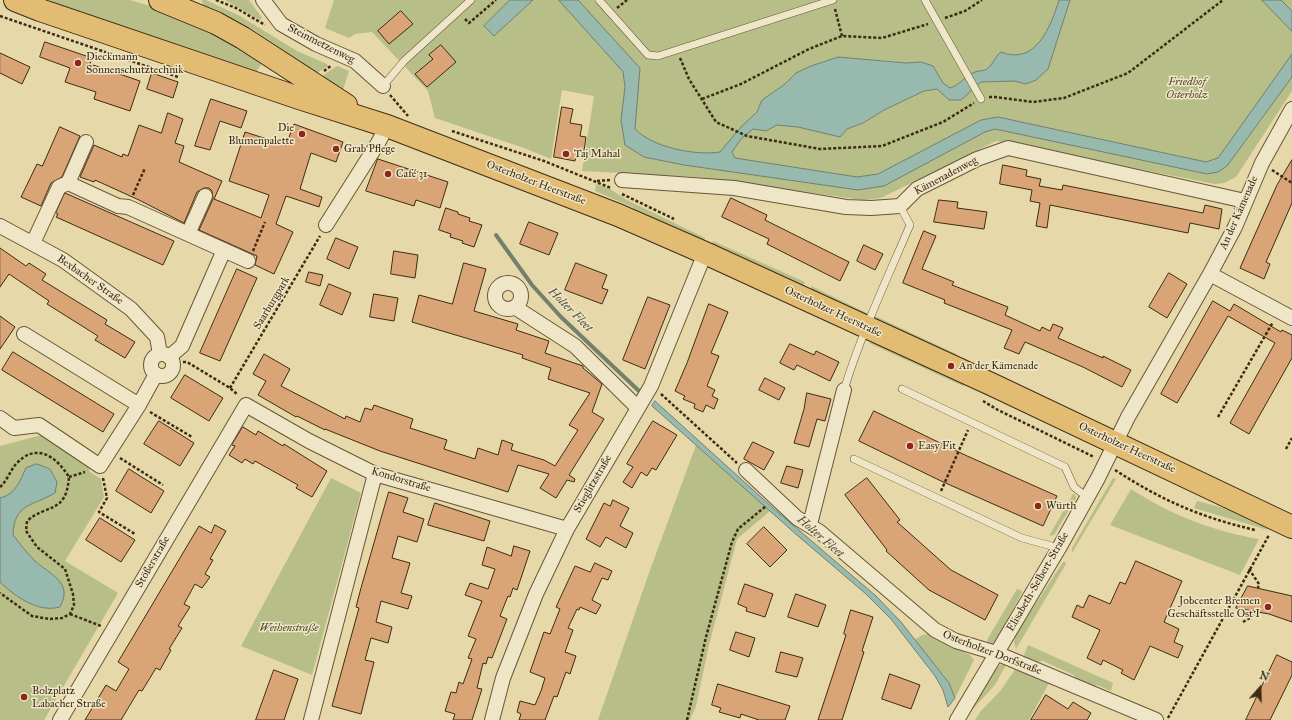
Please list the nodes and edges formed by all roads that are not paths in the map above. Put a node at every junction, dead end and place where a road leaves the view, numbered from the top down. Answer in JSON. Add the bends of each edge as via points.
{"nodes":[{"id":1,"x":15,"y":0,"type":"edge"},
{"id":2,"x":160,"y":0,"type":"edge"},
{"id":3,"x":263,"y":0,"type":"edge"},
{"id":4,"x":471,"y":0,"type":"edge"},
{"id":5,"x":599,"y":0,"type":"edge"},
{"id":6,"x":833,"y":0,"type":"edge"},
{"id":7,"x":925,"y":0,"type":"edge"},
{"id":8,"x":190,"y":5,"type":"edge"},
{"id":9,"x":271,"y":55,"type":"junction"},
{"id":10,"x":253,"y":82,"type":"junction"},
{"id":11,"x":383,"y":86,"type":"joint"},
{"id":12,"x":305,"y":91,"type":"junction"},
{"id":13,"x":981,"y":99,"type":"road end"},
{"id":14,"x":1292,"y":109,"type":"edge"},
{"id":15,"x":387,"y":126,"type":"junction"},
{"id":16,"x":86,"y":142,"type":"dead end"},
{"id":17,"x":68,"y":183,"type":"junction"},
{"id":18,"x":617,"y":187,"type":"road end"},
{"id":19,"x":205,"y":196,"type":"dead end"},
{"id":20,"x":1245,"y":201,"type":"junction"},
{"id":21,"x":900,"y":206,"type":"junction"},
{"id":22,"x":326,"y":225,"type":"road end"},
{"id":23,"x":0,"y":226,"type":"edge"},
{"id":24,"x":188,"y":234,"type":"junction"},
{"id":25,"x":33,"y":243,"type":"junction"},
{"id":26,"x":224,"y":250,"type":"junction"},
{"id":27,"x":705,"y":253,"type":"junction"},
{"id":28,"x":248,"y":261,"type":"road end"},
{"id":29,"x":1210,"y":274,"type":"junction"},
{"id":30,"x":516,"y":308,"type":"dead end"},
{"id":31,"x":1292,"y":318,"type":"edge"},
{"id":32,"x":867,"y":327,"type":"junction"},
{"id":33,"x":24,"y":334,"type":"dead end"},
{"id":34,"x":167,"y":358,"type":"junction"},
{"id":35,"x":902,"y":389,"type":"dead end"},
{"id":36,"x":844,"y":390,"type":"joint"},
{"id":37,"x":139,"y":405,"type":"junction"},
{"id":38,"x":246,"y":405,"type":"joint"},
{"id":39,"x":638,"y":408,"type":"junction"},
{"id":40,"x":0,"y":418,"type":"edge"},
{"id":41,"x":1116,"y":442,"type":"junction"},
{"id":42,"x":854,"y":459,"type":"dead end"},
{"id":43,"x":746,"y":470,"type":"road end"},
{"id":44,"x":375,"y":474,"type":"junction"},
{"id":45,"x":1087,"y":497,"type":"junction"},
{"id":46,"x":810,"y":524,"type":"junction"},
{"id":47,"x":1292,"y":527,"type":"edge"},
{"id":48,"x":567,"y":529,"type":"junction"},
{"id":49,"x":1059,"y":548,"type":"junction"},
{"id":50,"x":996,"y":653,"type":"junction"},
{"id":51,"x":60,"y":720,"type":"edge"},
{"id":52,"x":311,"y":720,"type":"edge"},
{"id":53,"x":492,"y":720,"type":"edge"},
{"id":54,"x":957,"y":720,"type":"edge"},
{"id":55,"x":1156,"y":720,"type":"edge"}],
"edges":[{"from":1,"to":10,"type":"main road"},
{"from":2,"to":8,"type":"main road"},
{"from":3,"to":11,"type":"street","name":"Steinmetzenweg","via":[[282,24],[316,44],[355,61]]},
{"from":4,"to":11,"type":"lane","via":[[404,61]]},
{"from":5,"to":6,"type":"lane","via":[[648,54],[658,56]]},
{"from":7,"to":13,"type":"lane"},
{"from":8,"to":9,"type":"main road"},
{"from":9,"to":10,"type":"main road","via":[[267,67]]},
{"from":9,"to":12,"type":"main road"},
{"from":10,"to":12,"type":"main road"},
{"from":12,"to":15,"type":"main road","name":"Osterholzer Heerstraße"},
{"from":14,"to":20,"type":"street","name":"An der Kämenade","via":[[1262,163]]},
{"from":15,"to":22,"type":"street"},
{"from":15,"to":27,"type":"main road","name":"Osterholzer Heerstraße","via":[[603,209]]},
{"from":16,"to":17,"type":"street"},
{"from":17,"to":24,"type":"street"},
{"from":17,"to":25,"type":"street","via":[[59,187]]},
{"from":18,"to":21,"type":"street","via":[[734,188],[846,206]]},
{"from":19,"to":24,"type":"street"},
{"from":20,"to":21,"type":"street","name":"Kämenadenweg","via":[[1008,148],[977,159],[916,189]]},
{"from":20,"to":29,"type":"street","name":"An der Kämenade"},
{"from":21,"to":32,"type":"lane","via":[[910,225]]},
{"from":23,"to":25,"type":"street","name":"Bexbacher Straße"},
{"from":24,"to":26,"type":"street"},
{"from":25,"to":34,"type":"street","name":"Bexbacher Straße","via":[[63,260],[131,309],[157,337]]},
{"from":26,"to":28,"type":"street"},
{"from":26,"to":34,"type":"street","via":[[182,346]]},
{"from":27,"to":32,"type":"main road","name":"Osterholzer Heerstraße"},
{"from":27,"to":39,"type":"street","name":"Stieglitzstraße","via":[[651,386]]},
{"from":29,"to":31,"type":"street"},
{"from":29,"to":41,"type":"street","name":"An der Kämenade"},
{"from":30,"to":39,"type":"street","via":[[575,346]]},
{"from":32,"to":36,"type":"lane"},
{"from":32,"to":41,"type":"main road","name":"Osterholzer Heerstraße"},
{"from":33,"to":37,"type":"street"},
{"from":34,"to":37,"type":"street","via":[[154,358],[151,363],[156,374]]},
{"from":35,"to":45,"type":"lane","via":[[1065,467],[1074,487]]},
{"from":36,"to":46,"type":"street"},
{"from":37,"to":40,"type":"street","via":[[100,466],[39,425],[14,428]]},
{"from":38,"to":44,"type":"street","name":"Kondorstraße","via":[[309,441]]},
{"from":38,"to":51,"type":"street","name":"Stößerstraße"},
{"from":39,"to":48,"type":"street","name":"Stieglitzstraße"},
{"from":41,"to":45,"type":"street","name":"Elisabeth-Selbert-Straße"},
{"from":41,"to":47,"type":"main road","name":"Osterholzer Heerstraße"},
{"from":42,"to":49,"type":"lane","via":[[1022,538]]},
{"from":43,"to":46,"type":"street","name":"Osterholzer Dorfstraße","via":[[797,518]]},
{"from":44,"to":48,"type":"street","name":"Kondorstraße"},
{"from":44,"to":52,"type":"street"},
{"from":45,"to":49,"type":"street","name":"Elisabeth-Selbert-Straße"},
{"from":46,"to":50,"type":"street","name":"Osterholzer Dorfstraße","via":[[935,630],[956,641]]},
{"from":48,"to":53,"type":"street","name":"Stieglitzstraße","via":[[536,594],[503,678]]},
{"from":49,"to":50,"type":"street","name":"Elisabeth-Selbert-Straße"},
{"from":50,"to":54,"type":"street","name":"Elisabeth-Selbert-Straße"},
{"from":50,"to":55,"type":"street","name":"Osterholzer Dorfstraße"}]}
